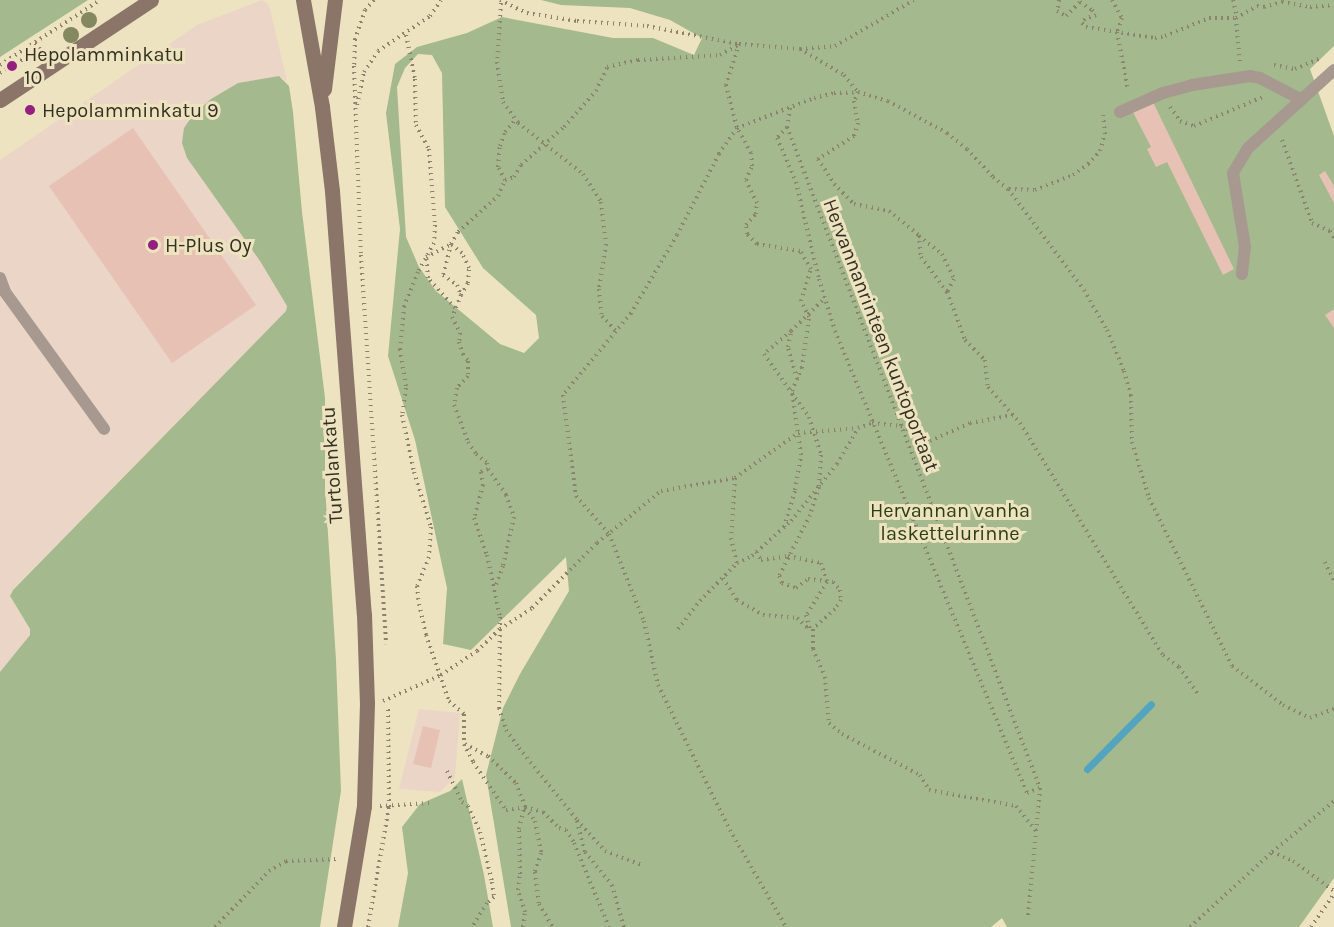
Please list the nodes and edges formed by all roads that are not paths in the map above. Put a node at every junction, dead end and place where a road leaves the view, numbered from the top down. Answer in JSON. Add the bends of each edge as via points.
{"nodes":[{"id":1,"x":151,"y":0,"type":"edge"},
{"id":2,"x":303,"y":0,"type":"edge"},
{"id":3,"x":335,"y":0,"type":"edge"},
{"id":4,"x":1334,"y":70,"type":"edge"},
{"id":5,"x":0,"y":100,"type":"edge"},
{"id":6,"x":1302,"y":100,"type":"junction"},
{"id":7,"x":322,"y":107,"type":"junction"},
{"id":8,"x":1120,"y":112,"type":"dead end"},
{"id":9,"x":1242,"y":274,"type":"dead end"},
{"id":10,"x":0,"y":278,"type":"edge"},
{"id":11,"x":104,"y":429,"type":"dead end"},
{"id":12,"x":344,"y":927,"type":"edge"}],
"edges":[{"from":1,"to":5,"type":"main road"},
{"from":2,"to":7,"type":"main road","name":"Turtolankatu"},
{"from":3,"to":7,"type":"main road"},
{"from":4,"to":6,"type":"lane"},
{"from":6,"to":8,"type":"lane","via":[[1250,76],[1162,93]]},
{"from":6,"to":9,"type":"lane","via":[[1248,148],[1233,173],[1245,248]]},
{"from":7,"to":12,"type":"main road","name":"Turtolankatu","via":[[361,567],[367,703],[364,806]]},
{"from":10,"to":11,"type":"lane","via":[[5,292]]}]}
